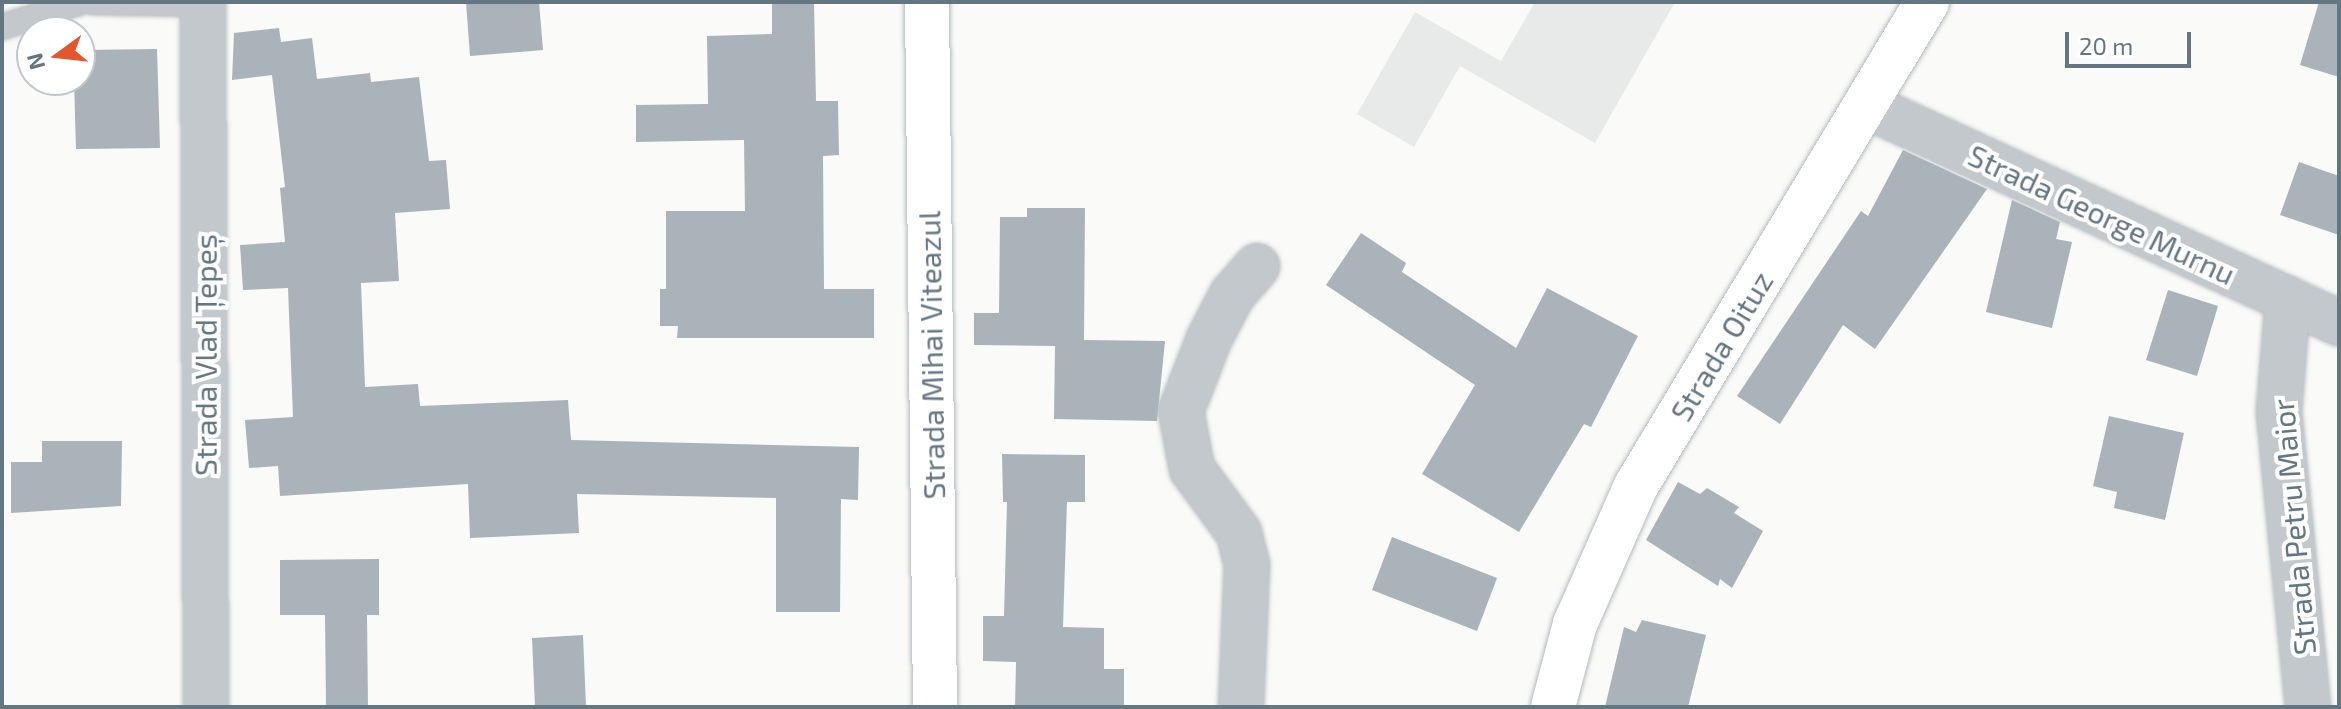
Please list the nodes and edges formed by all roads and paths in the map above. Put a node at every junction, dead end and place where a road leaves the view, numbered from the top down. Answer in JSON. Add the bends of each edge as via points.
{"nodes":[{"id":1,"x":81,"y":2,"type":"edge"},
{"id":2,"x":93,"y":2,"type":"edge"},
{"id":3,"x":927,"y":2,"type":"edge"},
{"id":4,"x":1927,"y":2,"type":"edge"},
{"id":5,"x":203,"y":3,"type":"edge"},
{"id":6,"x":2,"y":27,"type":"edge"},
{"id":7,"x":1865,"y":105,"type":"junction"},
{"id":8,"x":1257,"y":266,"type":"dead end"},
{"id":9,"x":2288,"y":299,"type":"junction"},
{"id":10,"x":2339,"y":323,"type":"edge"},
{"id":11,"x":206,"y":707,"type":"edge"},
{"id":12,"x":935,"y":707,"type":"edge"},
{"id":13,"x":1241,"y":707,"type":"edge"},
{"id":14,"x":1553,"y":707,"type":"edge"},
{"id":15,"x":2308,"y":707,"type":"edge"}],
"edges":[{"from":1,"to":6,"type":"lane"},
{"from":2,"to":5,"type":"lane"},
{"from":3,"to":12,"type":"main road","name":"Strada Mihai Viteazul"},
{"from":4,"to":7,"type":"main road","name":"Strada Oituz"},
{"from":5,"to":11,"type":"street","name":"Strada Vlad Țepeș"},
{"from":7,"to":9,"type":"street","name":"Strada George Murnu"},
{"from":7,"to":14,"type":"main road","name":"Strada Oituz","via":[[1636,486],[1575,624]]},
{"from":8,"to":13,"type":"street","via":[[1232,295],[1181,411],[1192,469],[1239,533],[1247,565]]},
{"from":9,"to":10,"type":"street","name":"Strada George Murnu"},
{"from":9,"to":15,"type":"street","name":"Strada Petru Maior","via":[[2279,412]]}]}
